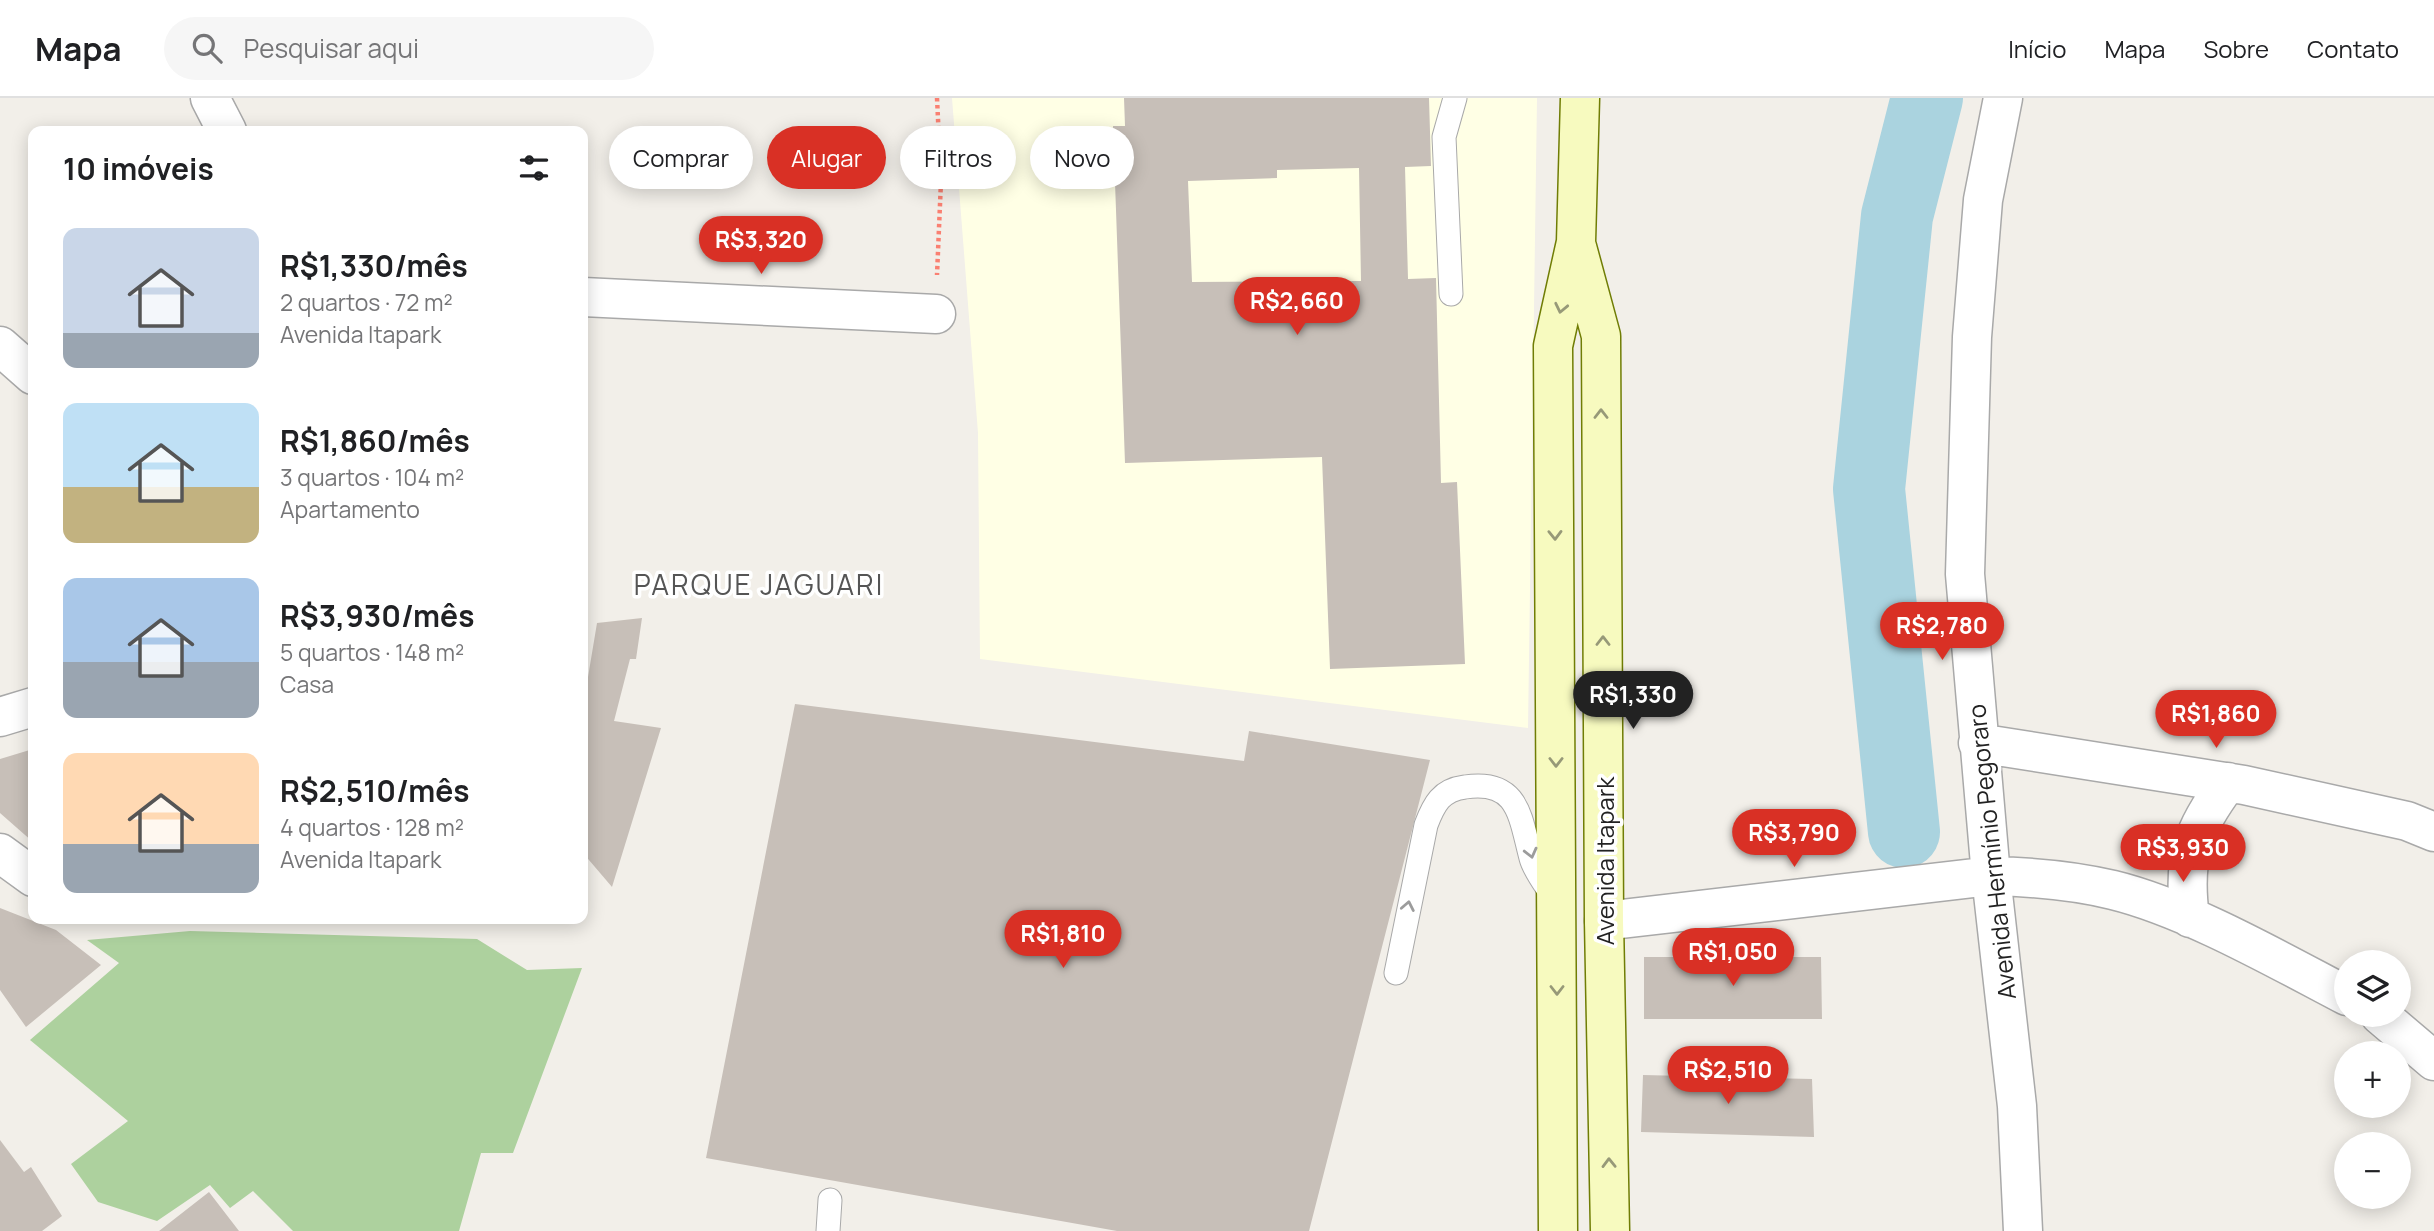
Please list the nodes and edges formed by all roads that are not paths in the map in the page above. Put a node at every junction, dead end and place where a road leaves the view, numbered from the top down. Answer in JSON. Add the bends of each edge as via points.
{"nodes":[{"id":1,"x":210,"y":98,"type":"edge"},
{"id":2,"x":1455,"y":98,"type":"edge"},
{"id":3,"x":1580,"y":98,"type":"edge"},
{"id":4,"x":2003,"y":98,"type":"edge"},
{"id":5,"x":224,"y":126,"type":"edge"},
{"id":6,"x":1576,"y":242,"type":"junction"},
{"id":7,"x":1451,"y":294,"type":"dead end"},
{"id":8,"x":588,"y":297,"type":"edge"},
{"id":9,"x":936,"y":314,"type":"road end"},
{"id":10,"x":0,"y":346,"type":"edge"},
{"id":11,"x":28,"y":371,"type":"edge"},
{"id":12,"x":28,"y":709,"type":"edge"},
{"id":13,"x":0,"y":717,"type":"edge"},
{"id":14,"x":1978,"y":743,"type":"junction"},
{"id":15,"x":2228,"y":782,"type":"junction"},
{"id":16,"x":2434,"y":832,"type":"edge"},
{"id":17,"x":0,"y":853,"type":"edge"},
{"id":18,"x":28,"y":873,"type":"edge"},
{"id":19,"x":1991,"y":876,"type":"junction"},
{"id":20,"x":1557,"y":902,"type":"junction"},
{"id":21,"x":2190,"y":918,"type":"junction"},
{"id":22,"x":1604,"y":921,"type":"junction"},
{"id":23,"x":1396,"y":973,"type":"dead end"},
{"id":24,"x":2334,"y":990,"type":"edge"},
{"id":25,"x":2394,"y":1027,"type":"edge"},
{"id":26,"x":2434,"y":1061,"type":"edge"},
{"id":27,"x":830,"y":1200,"type":"dead end"},
{"id":28,"x":828,"y":1231,"type":"edge"},
{"id":29,"x":1558,"y":1231,"type":"edge"},
{"id":30,"x":1610,"y":1231,"type":"edge"},
{"id":31,"x":2023,"y":1231,"type":"edge"}],
"edges":[{"from":1,"to":5,"type":"street"},
{"from":2,"to":7,"type":"lane","via":[[1444,136]]},
{"from":3,"to":6,"type":"main road","name":"Avenida Itapark"},
{"from":4,"to":14,"type":"street","name":"Avenida Hermínio Pegoraro","via":[[1983,200],[1972,337],[1965,574]]},
{"from":6,"to":20,"type":"main road","name":"Avenida Itapark","one_way":true,"via":[[1553,346]]},
{"from":22,"to":6,"type":"main road","name":"Avenida Itapark","one_way":true,"via":[[1601,336]]},
{"from":8,"to":9,"type":"street"},
{"from":10,"to":11,"type":"street"},
{"from":12,"to":13,"type":"street"},
{"from":14,"to":15,"type":"street"},
{"from":14,"to":19,"type":"street","name":"Avenida Hermínio Pegoraro"},
{"from":15,"to":16,"type":"street","via":[[2407,821]]},
{"from":15,"to":21,"type":"street","via":[[2208,808],[2191,846],[2186,890]]},
{"from":17,"to":18,"type":"street"},
{"from":19,"to":21,"type":"street","via":[[2047,877],[2115,890]]},
{"from":19,"to":22,"type":"street"},
{"from":19,"to":31,"type":"street","name":"Avenida Hermínio Pegoraro","via":[[2017,1106]]},
{"from":23,"to":20,"type":"lane","one_way":true,"via":[[1426,825],[1434,804],[1450,789],[1484,784],[1502,791],[1517,806],[1531,860]]},
{"from":20,"to":29,"type":"main road","name":"Avenida Itapark","one_way":true},
{"from":21,"to":24,"type":"street"},
{"from":30,"to":22,"type":"main road","name":"Avenida Itapark","one_way":true},
{"from":25,"to":26,"type":"street"},
{"from":27,"to":28,"type":"lane"}]}
